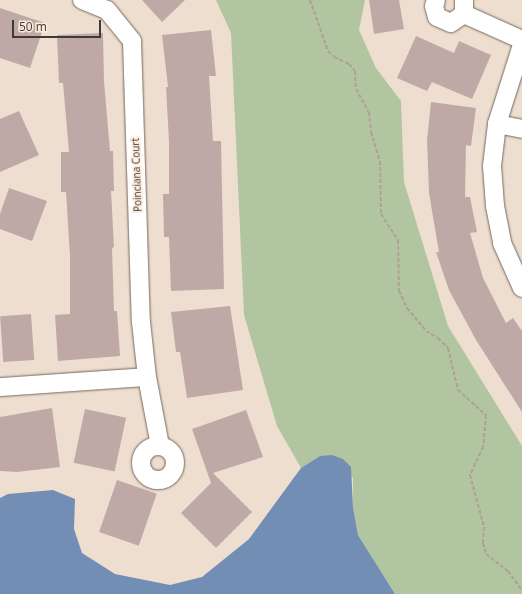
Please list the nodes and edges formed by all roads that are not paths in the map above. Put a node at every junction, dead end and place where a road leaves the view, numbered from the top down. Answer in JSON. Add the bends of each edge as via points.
{"nodes":[{"id":1,"x":82,"y":0,"type":"edge"},
{"id":2,"x":436,"y":0,"type":"edge"},
{"id":3,"x":464,"y":7,"type":"edge"},
{"id":4,"x":522,"y":40,"type":"edge"},
{"id":5,"x":522,"y":45,"type":"edge"},
{"id":6,"x":497,"y":124,"type":"junction"},
{"id":7,"x":522,"y":129,"type":"edge"},
{"id":8,"x":522,"y":288,"type":"edge"},
{"id":9,"x":147,"y":377,"type":"junction"},
{"id":10,"x":0,"y":387,"type":"edge"},
{"id":11,"x":160,"y":446,"type":"dead end"}],
"edges":[{"from":1,"to":9,"type":"street","name":"Poinciana Court","via":[[107,10],[132,41],[141,322]]},
{"from":2,"to":3,"type":"street","via":[[434,12],[441,21],[457,22]]},
{"from":3,"to":4,"type":"street"},
{"from":5,"to":6,"type":"street"},
{"from":6,"to":7,"type":"street"},
{"from":6,"to":8,"type":"street","via":[[492,166],[495,206],[502,243]]},
{"from":9,"to":10,"type":"street"},
{"from":9,"to":11,"type":"street","name":"Poinciana Court"}]}
